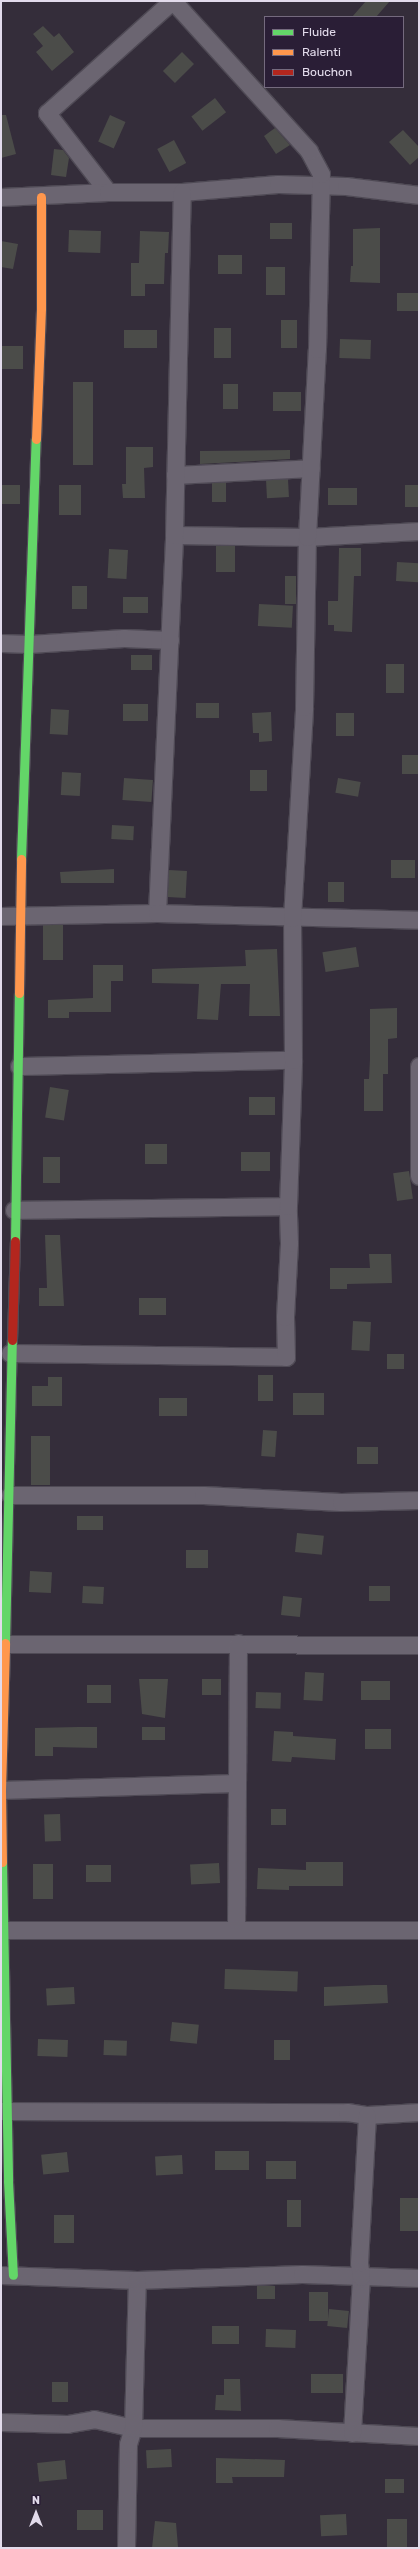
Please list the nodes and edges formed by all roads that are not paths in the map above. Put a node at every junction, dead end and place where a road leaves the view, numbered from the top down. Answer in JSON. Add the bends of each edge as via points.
{"nodes":[{"id":1,"x":173,"y":1,"type":"edge"},
{"id":2,"x":319,"y":185,"type":"junction"},
{"id":3,"x":108,"y":192,"type":"junction"},
{"id":4,"x":182,"y":192,"type":"junction"},
{"id":5,"x":419,"y":194,"type":"edge"},
{"id":6,"x":1,"y":197,"type":"edge"},
{"id":7,"x":41,"y":197,"type":"junction"},
{"id":8,"x":311,"y":468,"type":"junction"},
{"id":9,"x":175,"y":475,"type":"junction"},
{"id":10,"x":419,"y":531,"type":"edge"},
{"id":11,"x":174,"y":535,"type":"junction"},
{"id":12,"x":307,"y":536,"type":"junction"},
{"id":13,"x":170,"y":640,"type":"junction"},
{"id":14,"x":1,"y":643,"type":"edge"},
{"id":15,"x":29,"y":644,"type":"junction"},
{"id":16,"x":156,"y":913,"type":"junction"},
{"id":17,"x":1,"y":916,"type":"edge"},
{"id":18,"x":19,"y":916,"type":"junction"},
{"id":19,"x":292,"y":918,"type":"junction"},
{"id":20,"x":419,"y":920,"type":"edge"},
{"id":21,"x":293,"y":1060,"type":"junction"},
{"id":22,"x":19,"y":1066,"type":"junction"},
{"id":23,"x":419,"y":1066,"type":"edge"},
{"id":24,"x":419,"y":1176,"type":"edge"},
{"id":25,"x":288,"y":1206,"type":"junction"},
{"id":26,"x":14,"y":1210,"type":"junction"},
{"id":27,"x":7,"y":1241,"type":"edge"},
{"id":28,"x":10,"y":1353,"type":"junction"},
{"id":29,"x":10,"y":1495,"type":"junction"},
{"id":30,"x":419,"y":1500,"type":"edge"},
{"id":31,"x":3,"y":1617,"type":"edge"},
{"id":32,"x":238,"y":1643,"type":"junction"},
{"id":33,"x":3,"y":1644,"type":"junction"},
{"id":34,"x":419,"y":1645,"type":"edge"},
{"id":35,"x":236,"y":1783,"type":"junction"},
{"id":36,"x":1,"y":1790,"type":"edge"},
{"id":37,"x":236,"y":1929,"type":"junction"},
{"id":38,"x":2,"y":1930,"type":"edge"},
{"id":39,"x":419,"y":1930,"type":"edge"},
{"id":40,"x":4,"y":2110,"type":"edge"},
{"id":41,"x":419,"y":2112,"type":"edge"},
{"id":42,"x":367,"y":2115,"type":"junction"},
{"id":43,"x":7,"y":2275,"type":"edge"},
{"id":44,"x":361,"y":2277,"type":"junction"},
{"id":45,"x":419,"y":2278,"type":"edge"},
{"id":46,"x":137,"y":2280,"type":"junction"},
{"id":47,"x":1,"y":2422,"type":"edge"},
{"id":48,"x":133,"y":2428,"type":"junction"},
{"id":49,"x":352,"y":2433,"type":"junction"},
{"id":50,"x":419,"y":2436,"type":"edge"},
{"id":51,"x":126,"y":2548,"type":"edge"}],
"edges":[{"from":1,"to":2,"type":"street","via":[[309,151],[319,166]]},
{"from":1,"to":3,"type":"street","via":[[47,113]]},
{"from":2,"to":4,"type":"street","via":[[278,184]]},
{"from":2,"to":5,"type":"street"},
{"from":2,"to":8,"type":"street","via":[[317,348]]},
{"from":3,"to":4,"type":"street"},
{"from":3,"to":7,"type":"street"},
{"from":4,"to":9,"type":"street"},
{"from":6,"to":7,"type":"street"},
{"from":7,"to":15,"type":"street","via":[[41,308]]},
{"from":8,"to":9,"type":"street"},
{"from":8,"to":12,"type":"street"},
{"from":9,"to":11,"type":"street"},
{"from":10,"to":12,"type":"street"},
{"from":11,"to":12,"type":"street"},
{"from":11,"to":13,"type":"street"},
{"from":12,"to":19,"type":"street","via":[[304,707]]},
{"from":13,"to":15,"type":"street","via":[[124,638]]},
{"from":13,"to":16,"type":"street"},
{"from":14,"to":15,"type":"street"},
{"from":15,"to":18,"type":"street"},
{"from":16,"to":18,"type":"street"},
{"from":16,"to":19,"type":"street"},
{"from":17,"to":18,"type":"street"},
{"from":18,"to":22,"type":"street"},
{"from":19,"to":20,"type":"street"},
{"from":19,"to":21,"type":"street"},
{"from":21,"to":22,"type":"street"},
{"from":21,"to":25,"type":"street"},
{"from":22,"to":26,"type":"street"},
{"from":23,"to":24,"type":"street"},
{"from":25,"to":26,"type":"street"},
{"from":25,"to":28,"type":"street","via":[[286,1356]]},
{"from":26,"to":27,"type":"street"},
{"from":27,"to":28,"type":"street"},
{"from":28,"to":29,"type":"street"},
{"from":29,"to":30,"type":"street","via":[[203,1495],[341,1502]]},
{"from":29,"to":31,"type":"street"},
{"from":31,"to":33,"type":"street"},
{"from":32,"to":33,"type":"street"},
{"from":32,"to":34,"type":"street"},
{"from":32,"to":35,"type":"street"},
{"from":33,"to":36,"type":"street"},
{"from":35,"to":36,"type":"street"},
{"from":35,"to":37,"type":"street"},
{"from":36,"to":38,"type":"street"},
{"from":37,"to":38,"type":"street"},
{"from":37,"to":39,"type":"street","via":[[332,1928],[378,1932]]},
{"from":38,"to":40,"type":"street"},
{"from":40,"to":42,"type":"street","via":[[347,2112]]},
{"from":40,"to":43,"type":"street"},
{"from":41,"to":42,"type":"street"},
{"from":42,"to":44,"type":"street","via":[[359,2263]]},
{"from":43,"to":46,"type":"street"},
{"from":44,"to":45,"type":"street"},
{"from":44,"to":46,"type":"street","via":[[302,2274]]},
{"from":44,"to":49,"type":"street"},
{"from":46,"to":48,"type":"street"},
{"from":47,"to":48,"type":"street","via":[[67,2424],[94,2419]]},
{"from":48,"to":49,"type":"street","via":[[277,2428]]},
{"from":48,"to":51,"type":"street","via":[[128,2444]]},
{"from":49,"to":50,"type":"street"}]}
